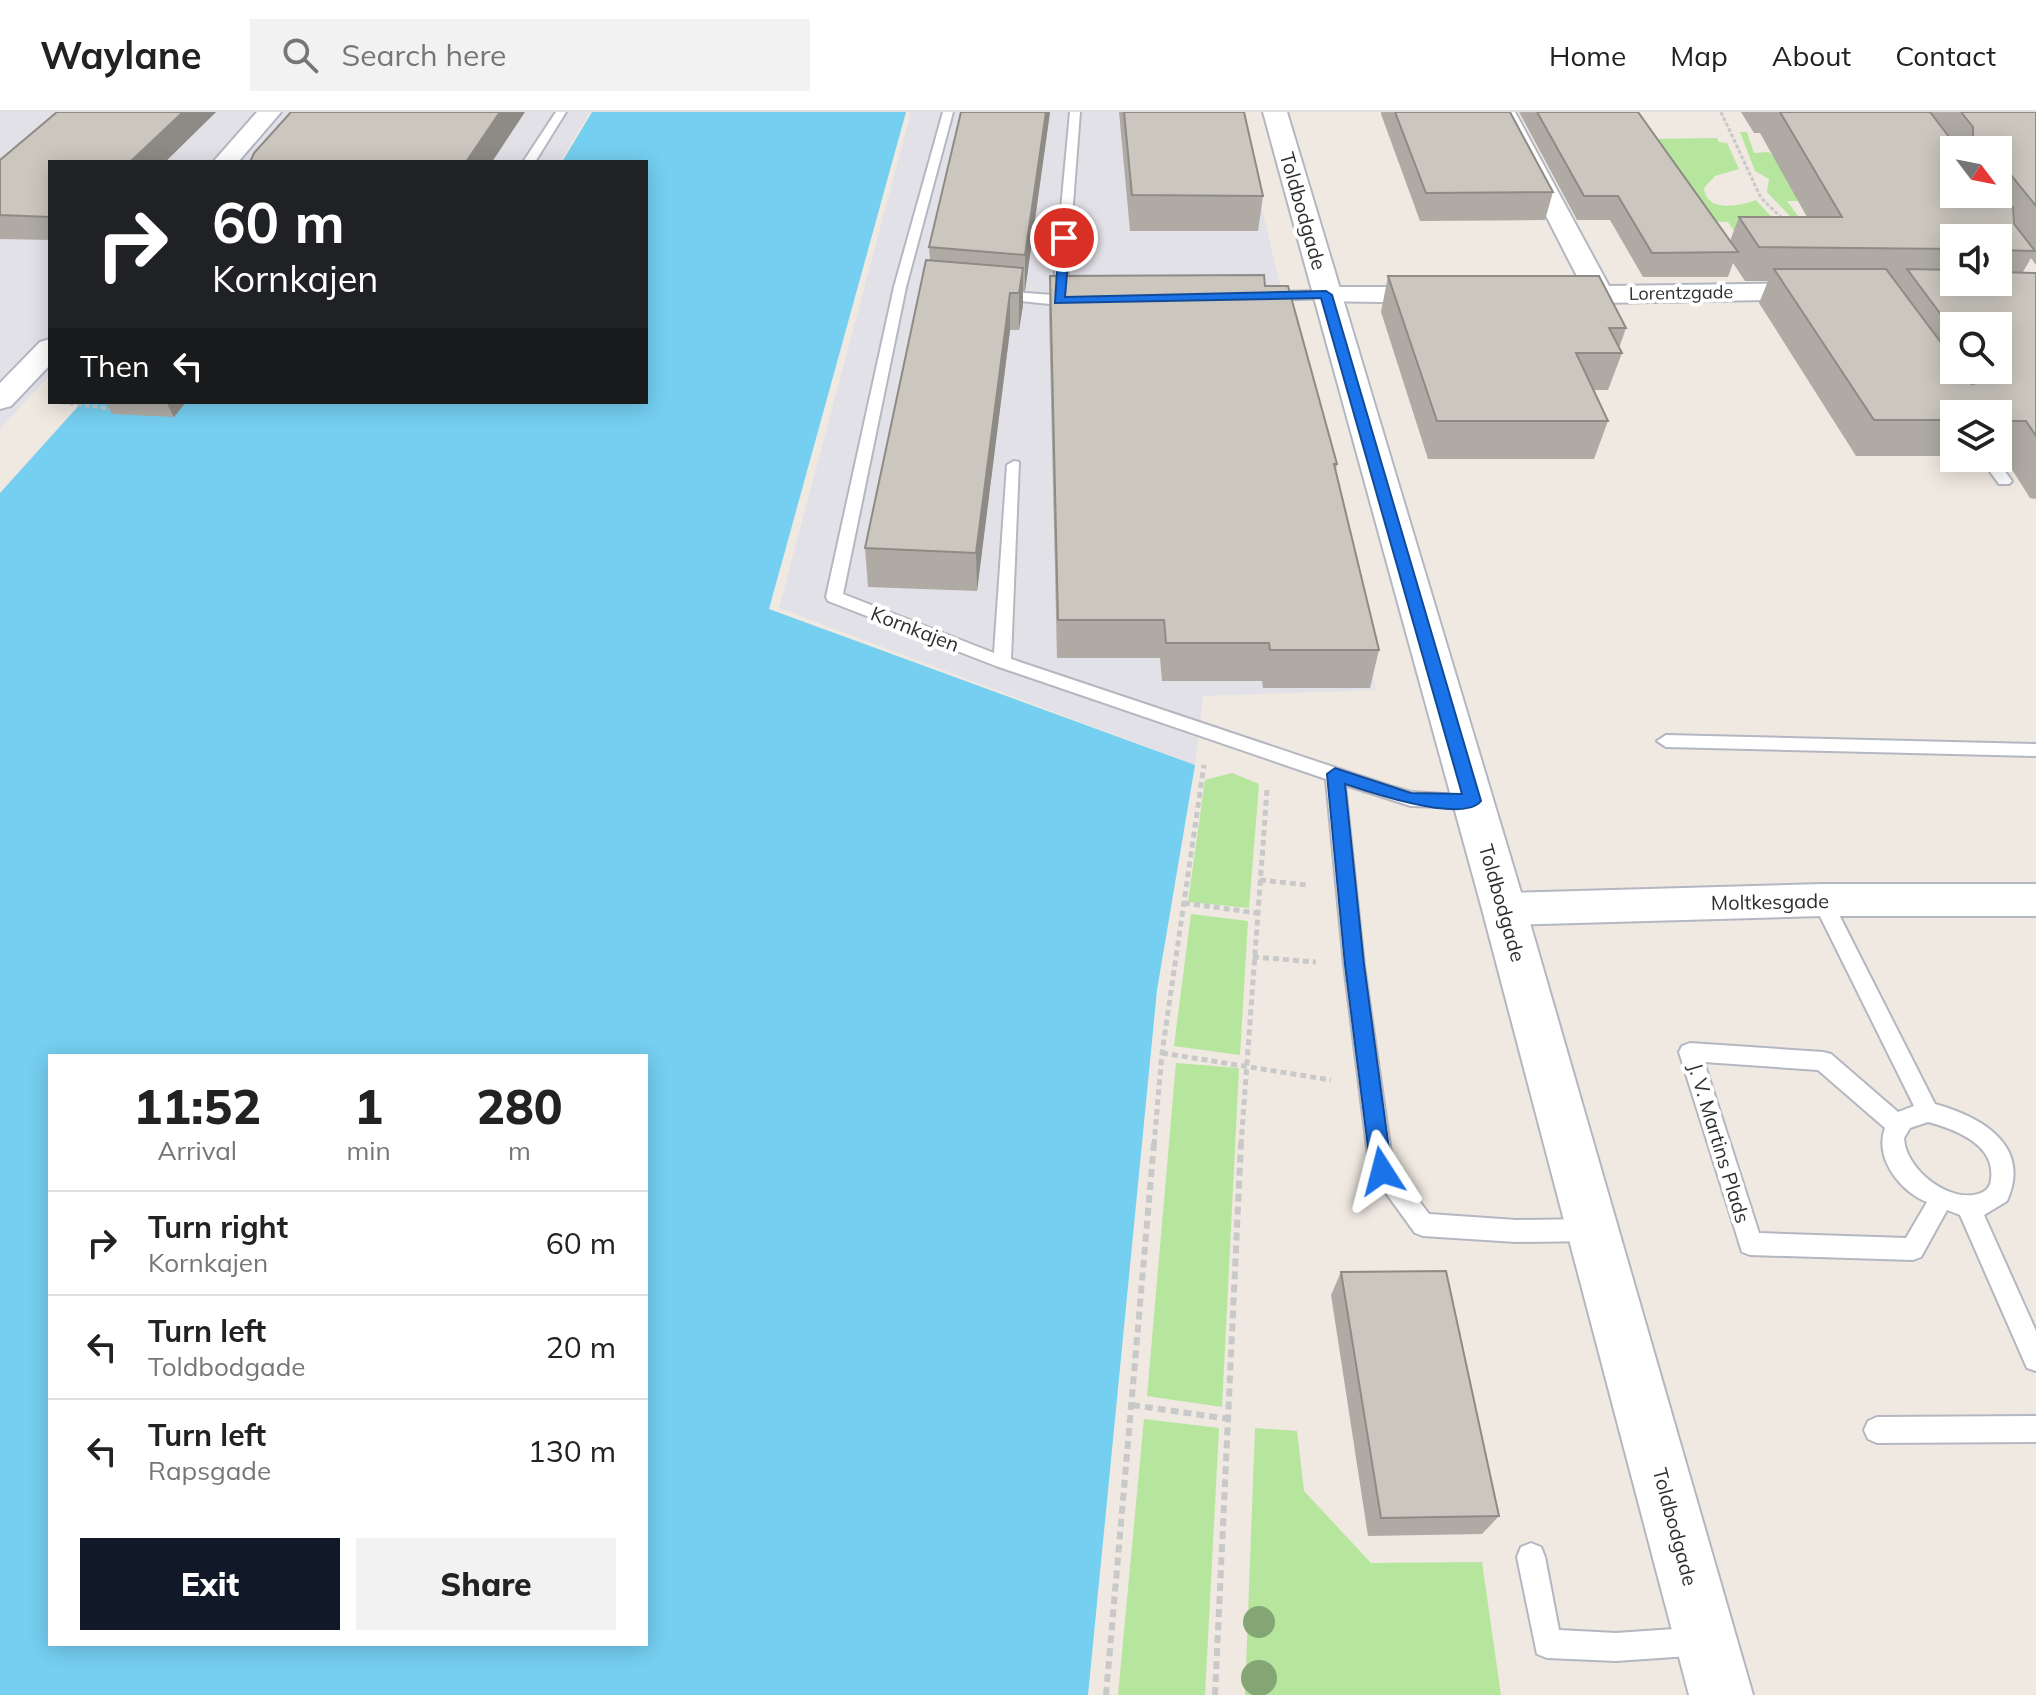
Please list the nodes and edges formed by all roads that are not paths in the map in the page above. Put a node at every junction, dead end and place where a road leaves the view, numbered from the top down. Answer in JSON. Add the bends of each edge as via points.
{"nodes":[{"id":1,"x":270,"y":112,"type":"edge"},
{"id":2,"x":561,"y":112,"type":"edge"},
{"id":3,"x":948,"y":112,"type":"edge"},
{"id":4,"x":1075,"y":112,"type":"edge"},
{"id":5,"x":1275,"y":112,"type":"edge"},
{"id":6,"x":1504,"y":112,"type":"edge"},
{"id":7,"x":227,"y":160,"type":"edge"},
{"id":8,"x":530,"y":160,"type":"edge"},
{"id":9,"x":1844,"y":291,"type":"edge"},
{"id":10,"x":980,"y":294,"type":"edge"},
{"id":11,"x":1326,"y":295,"type":"junction"},
{"id":12,"x":1473,"y":295,"type":"edge"},
{"id":13,"x":1520,"y":295,"type":"edge"},
{"id":14,"x":1600,"y":295,"type":"junction"},
{"id":15,"x":1258,"y":296,"type":"edge"},
{"id":16,"x":1089,"y":300,"type":"edge"},
{"id":17,"x":1059,"y":301,"type":"junction"},
{"id":18,"x":48,"y":350,"type":"edge"},
{"id":19,"x":0,"y":400,"type":"edge"},
{"id":20,"x":1014,"y":465,"type":"dead end"},
{"id":21,"x":1997,"y":472,"type":"edge"},
{"id":22,"x":2004,"y":481,"type":"dead end"},
{"id":23,"x":1002,"y":662,"type":"junction"},
{"id":24,"x":1666,"y":741,"type":"dead end"},
{"id":25,"x":2036,"y":750,"type":"edge"},
{"id":26,"x":1335,"y":774,"type":"junction"},
{"id":27,"x":1472,"y":801,"type":"junction"},
{"id":28,"x":1822,"y":900,"type":"junction"},
{"id":29,"x":2036,"y":900,"type":"edge"},
{"id":30,"x":1504,"y":909,"type":"junction"},
{"id":31,"x":1928,"y":1112,"type":"junction"},
{"id":32,"x":1897,"y":1125,"type":"junction"},
{"id":33,"x":1941,"y":1199,"type":"junction"},
{"id":34,"x":1968,"y":1206,"type":"junction"},
{"id":35,"x":1593,"y":1230,"type":"junction"},
{"id":36,"x":2036,"y":1359,"type":"edge"},
{"id":37,"x":2036,"y":1429,"type":"edge"},
{"id":38,"x":1877,"y":1430,"type":"dead end"},
{"id":39,"x":1531,"y":1557,"type":"dead end"},
{"id":40,"x":1707,"y":1641,"type":"junction"},
{"id":41,"x":1721,"y":1695,"type":"edge"}],
"edges":[{"from":1,"to":7,"type":"street"},
{"from":2,"to":8,"type":"lane"},
{"from":3,"to":23,"type":"lane","name":"Kornkajen","via":[[834,597]]},
{"from":4,"to":17,"type":"lane"},
{"from":5,"to":11,"type":"street","name":"Toldbodgade"},
{"from":6,"to":14,"type":"street"},
{"from":9,"to":14,"type":"street","name":"Lorentzgade"},
{"from":10,"to":17,"type":"lane"},
{"from":11,"to":12,"type":"street"},
{"from":11,"to":15,"type":"lane"},
{"from":11,"to":27,"type":"street","name":"Toldbodgade"},
{"from":13,"to":14,"type":"street","name":"Lorentzgade"},
{"from":16,"to":17,"type":"lane"},
{"from":18,"to":19,"type":"street"},
{"from":20,"to":23,"type":"lane"},
{"from":21,"to":22,"type":"lane"},
{"from":23,"to":26,"type":"lane","name":"Kornkajen"},
{"from":24,"to":25,"type":"lane"},
{"from":26,"to":27,"type":"lane","name":"Kornkajen","via":[[1411,799]]},
{"from":26,"to":35,"type":"lane","via":[[1382,1171],[1423,1225]]},
{"from":27,"to":30,"type":"street","name":"Toldbodgade"},
{"from":28,"to":29,"type":"street","name":"Moltkesgade"},
{"from":28,"to":30,"type":"street","name":"Moltkesgade"},
{"from":28,"to":31,"type":"lane"},
{"from":30,"to":35,"type":"street","name":"Toldbodgade"},
{"from":31,"to":32,"type":"lane"},
{"from":31,"to":34,"type":"lane","via":[[1945,1114],[1981,1133],[2003,1161],[2004,1188],[1984,1204]]},
{"from":32,"to":33,"type":"lane","via":[[1893,1136],[1900,1164],[1910,1178]]},
{"from":32,"to":33,"type":"lane","name":"J. V. Martins Plads","via":[[1823,1061],[1690,1052],[1750,1244],[1913,1249]]},
{"from":33,"to":34,"type":"lane"},
{"from":34,"to":36,"type":"lane"},
{"from":35,"to":40,"type":"street","name":"Toldbodgade"},
{"from":37,"to":38,"type":"lane"},
{"from":39,"to":40,"type":"lane","via":[[1547,1644],[1616,1647]]},
{"from":40,"to":41,"type":"street","name":"Toldbodgade"}]}
